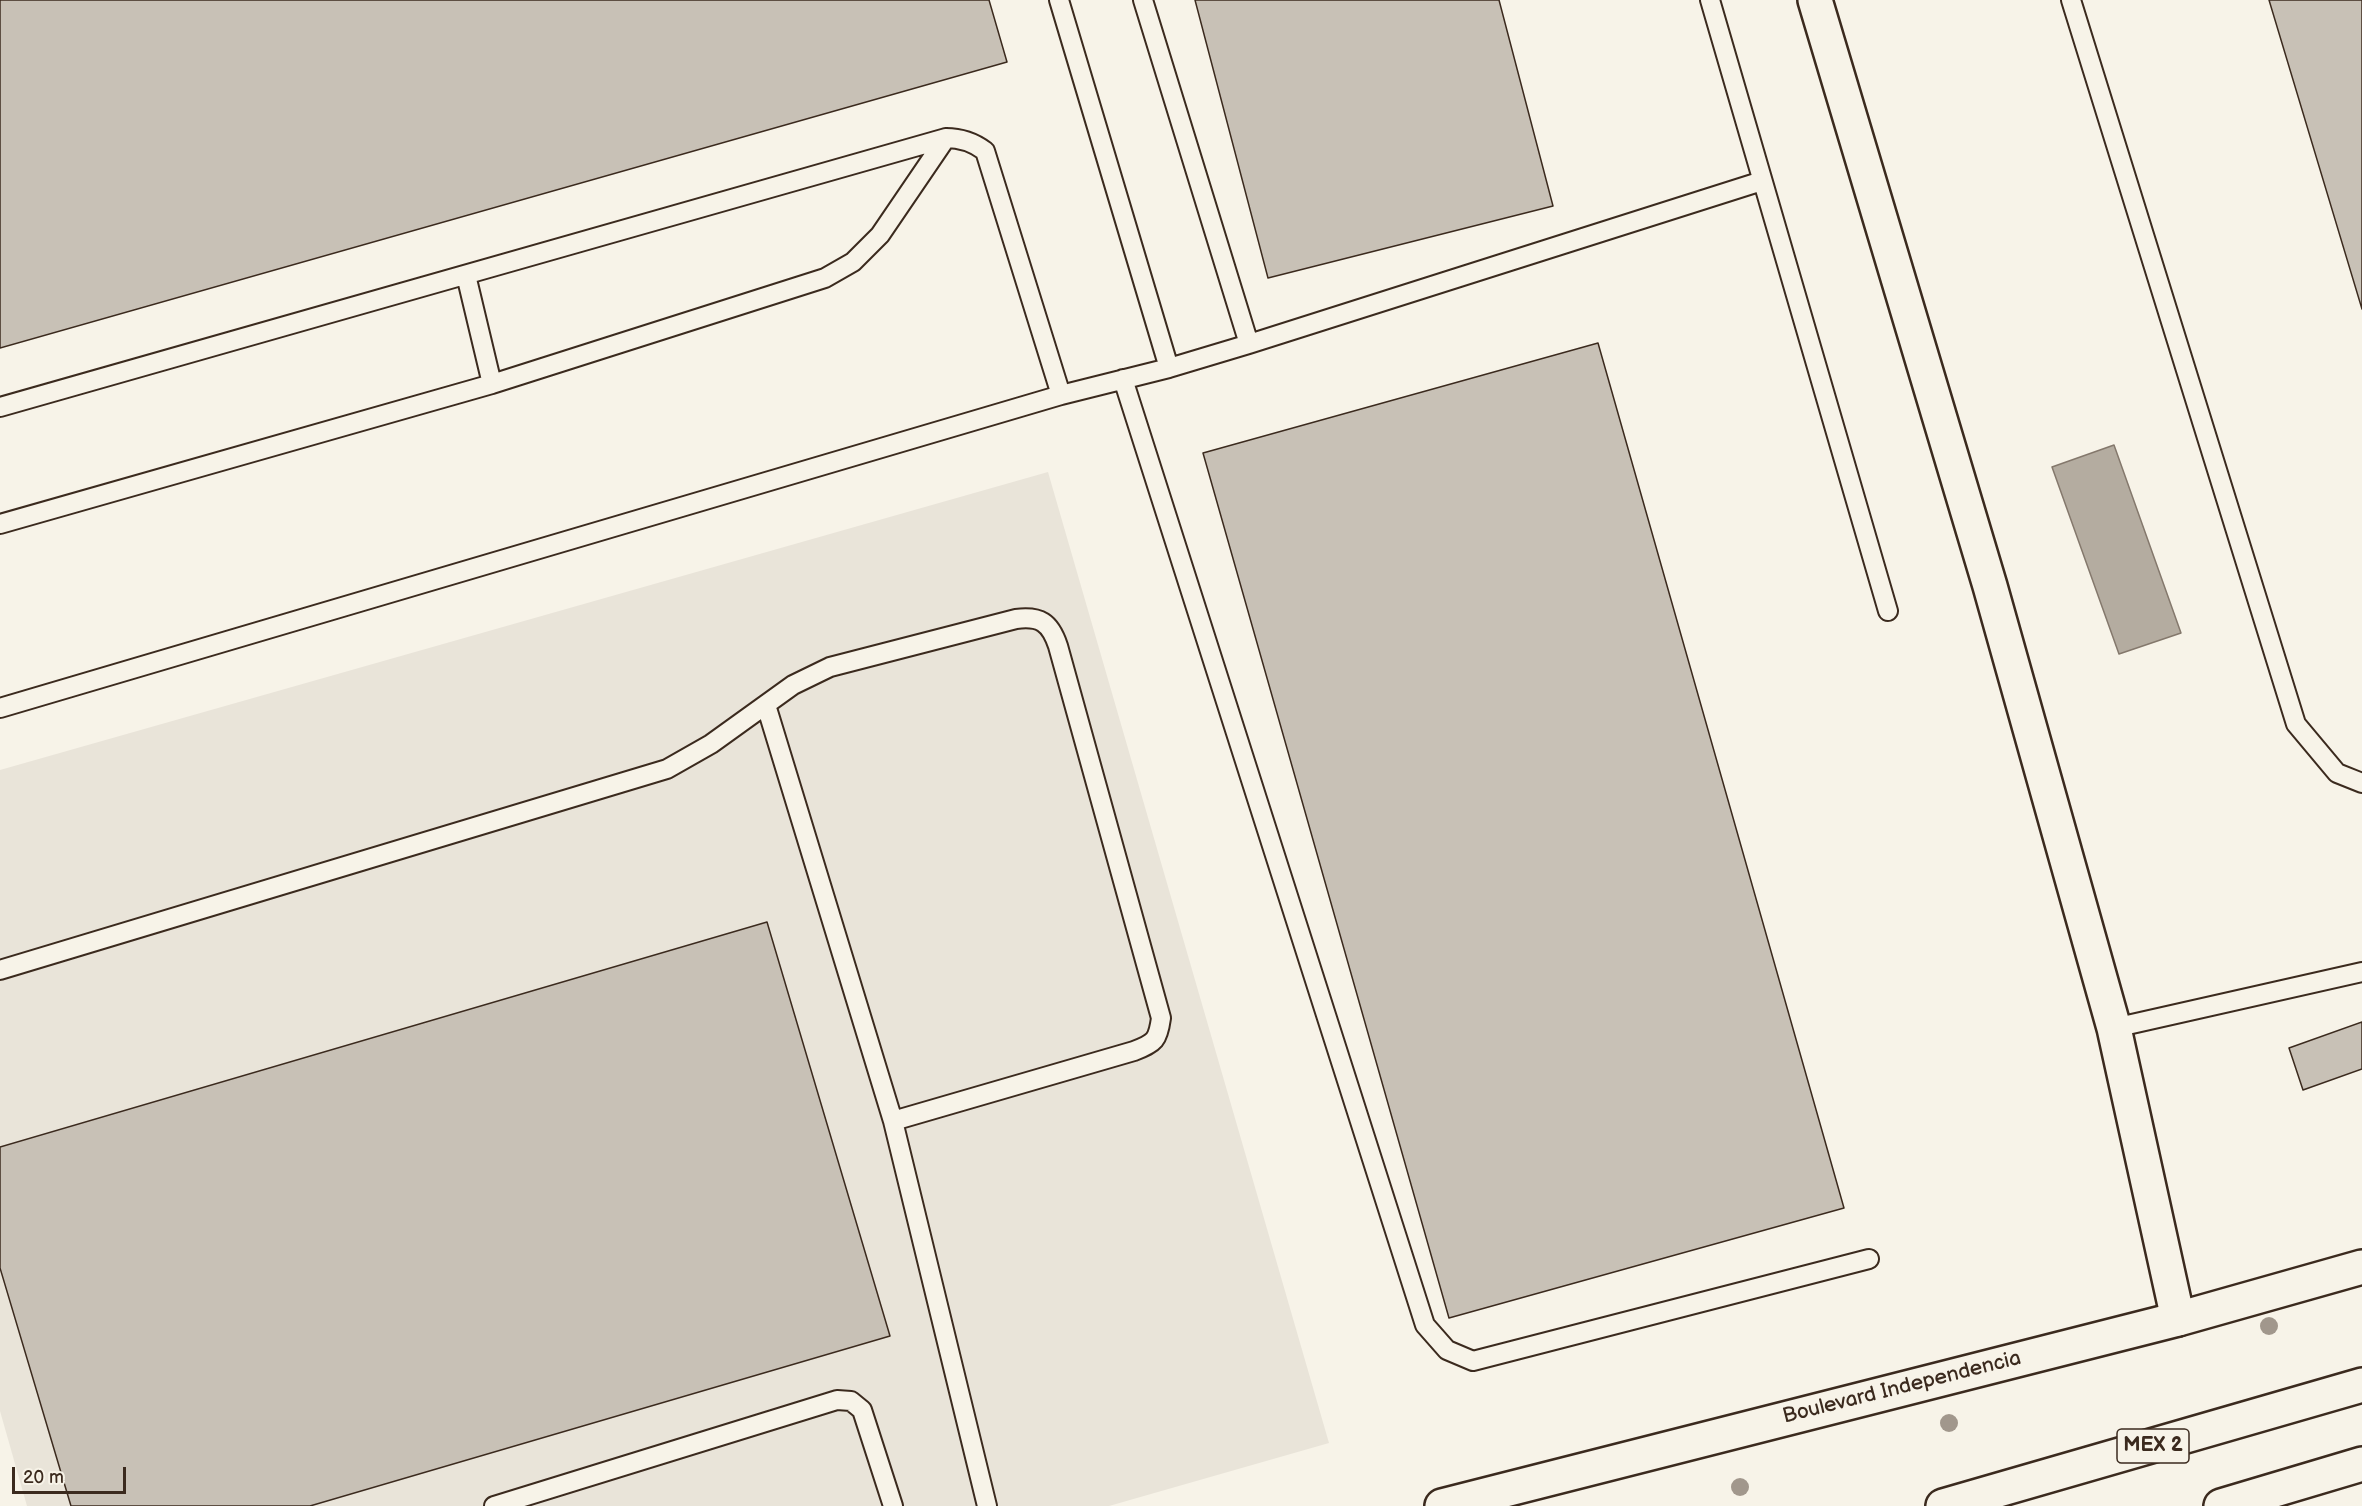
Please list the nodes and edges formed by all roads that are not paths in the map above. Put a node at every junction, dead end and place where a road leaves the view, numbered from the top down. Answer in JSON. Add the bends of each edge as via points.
{"nodes":[{"id":1,"x":1059,"y":0,"type":"edge"},
{"id":2,"x":1143,"y":0,"type":"edge"},
{"id":3,"x":1710,"y":0,"type":"edge"},
{"id":4,"x":1815,"y":0,"type":"edge"},
{"id":5,"x":2071,"y":0,"type":"edge"},
{"id":6,"x":946,"y":138,"type":"junction"},
{"id":7,"x":1762,"y":181,"type":"junction"},
{"id":8,"x":466,"y":275,"type":"junction"},
{"id":9,"x":1249,"y":344,"type":"junction"},
{"id":10,"x":1169,"y":368,"type":"junction"},
{"id":11,"x":1123,"y":379,"type":"junction"},
{"id":12,"x":492,"y":384,"type":"junction"},
{"id":13,"x":1061,"y":396,"type":"junction"},
{"id":14,"x":0,"y":407,"type":"edge"},
{"id":15,"x":0,"y":524,"type":"edge"},
{"id":16,"x":1887,"y":611,"type":"dead end"},
{"id":17,"x":766,"y":705,"type":"junction"},
{"id":18,"x":0,"y":708,"type":"edge"},
{"id":19,"x":2362,"y":783,"type":"edge"},
{"id":20,"x":0,"y":970,"type":"edge"},
{"id":21,"x":2362,"y":972,"type":"edge"},
{"id":22,"x":2114,"y":1028,"type":"junction"},
{"id":23,"x":893,"y":1121,"type":"junction"},
{"id":24,"x":1869,"y":1259,"type":"dead end"},
{"id":25,"x":2362,"y":1267,"type":"edge"},
{"id":26,"x":2178,"y":1318,"type":"junction"},
{"id":27,"x":2362,"y":1385,"type":"edge"},
{"id":28,"x":2362,"y":1464,"type":"edge"},
{"id":29,"x":494,"y":1506,"type":"edge"},
{"id":30,"x":893,"y":1506,"type":"edge"},
{"id":31,"x":987,"y":1506,"type":"edge"},
{"id":32,"x":1442,"y":1506,"type":"edge"},
{"id":33,"x":1944,"y":1506,"type":"edge"},
{"id":34,"x":2221,"y":1506,"type":"edge"}],
"edges":[{"from":1,"to":10,"type":"lane"},
{"from":2,"to":9,"type":"lane"},
{"from":3,"to":7,"type":"lane"},
{"from":4,"to":22,"type":"main road","via":[[1990,586]]},
{"from":5,"to":19,"type":"lane","via":[[2296,724],[2337,773]]},
{"from":6,"to":8,"type":"lane"},
{"from":6,"to":12,"type":"lane","via":[[880,235],[853,262],[825,278]]},
{"from":6,"to":13,"type":"lane","via":[[974,143],[986,151]]},
{"from":7,"to":9,"type":"lane"},
{"from":7,"to":16,"type":"lane"},
{"from":8,"to":12,"type":"lane"},
{"from":8,"to":14,"type":"lane"},
{"from":9,"to":10,"type":"lane"},
{"from":10,"to":11,"type":"lane"},
{"from":11,"to":13,"type":"lane"},
{"from":11,"to":24,"type":"lane","via":[[1425,1325],[1447,1350],[1473,1361]]},
{"from":12,"to":15,"type":"lane"},
{"from":13,"to":18,"type":"lane"},
{"from":17,"to":20,"type":"lane","via":[[667,769]]},
{"from":17,"to":23,"type":"lane"},
{"from":17,"to":23,"type":"lane","via":[[793,685],[830,667],[1016,619],[1031,617],[1044,622],[1053,630],[1058,646],[1161,1018],[1159,1036],[1150,1045],[1134,1051]]},
{"from":21,"to":22,"type":"lane"},
{"from":22,"to":26,"type":"main road"},
{"from":23,"to":31,"type":"lane"},
{"from":25,"to":26,"type":"main road","name":"Boulevard Independencia"},
{"from":26,"to":32,"type":"main road","name":"Boulevard Independencia"},
{"from":27,"to":33,"type":"main road","number":"MEX 2"},
{"from":28,"to":34,"type":"main road"},
{"from":29,"to":30,"type":"lane","via":[[837,1400],[851,1401],[862,1410]]}]}
